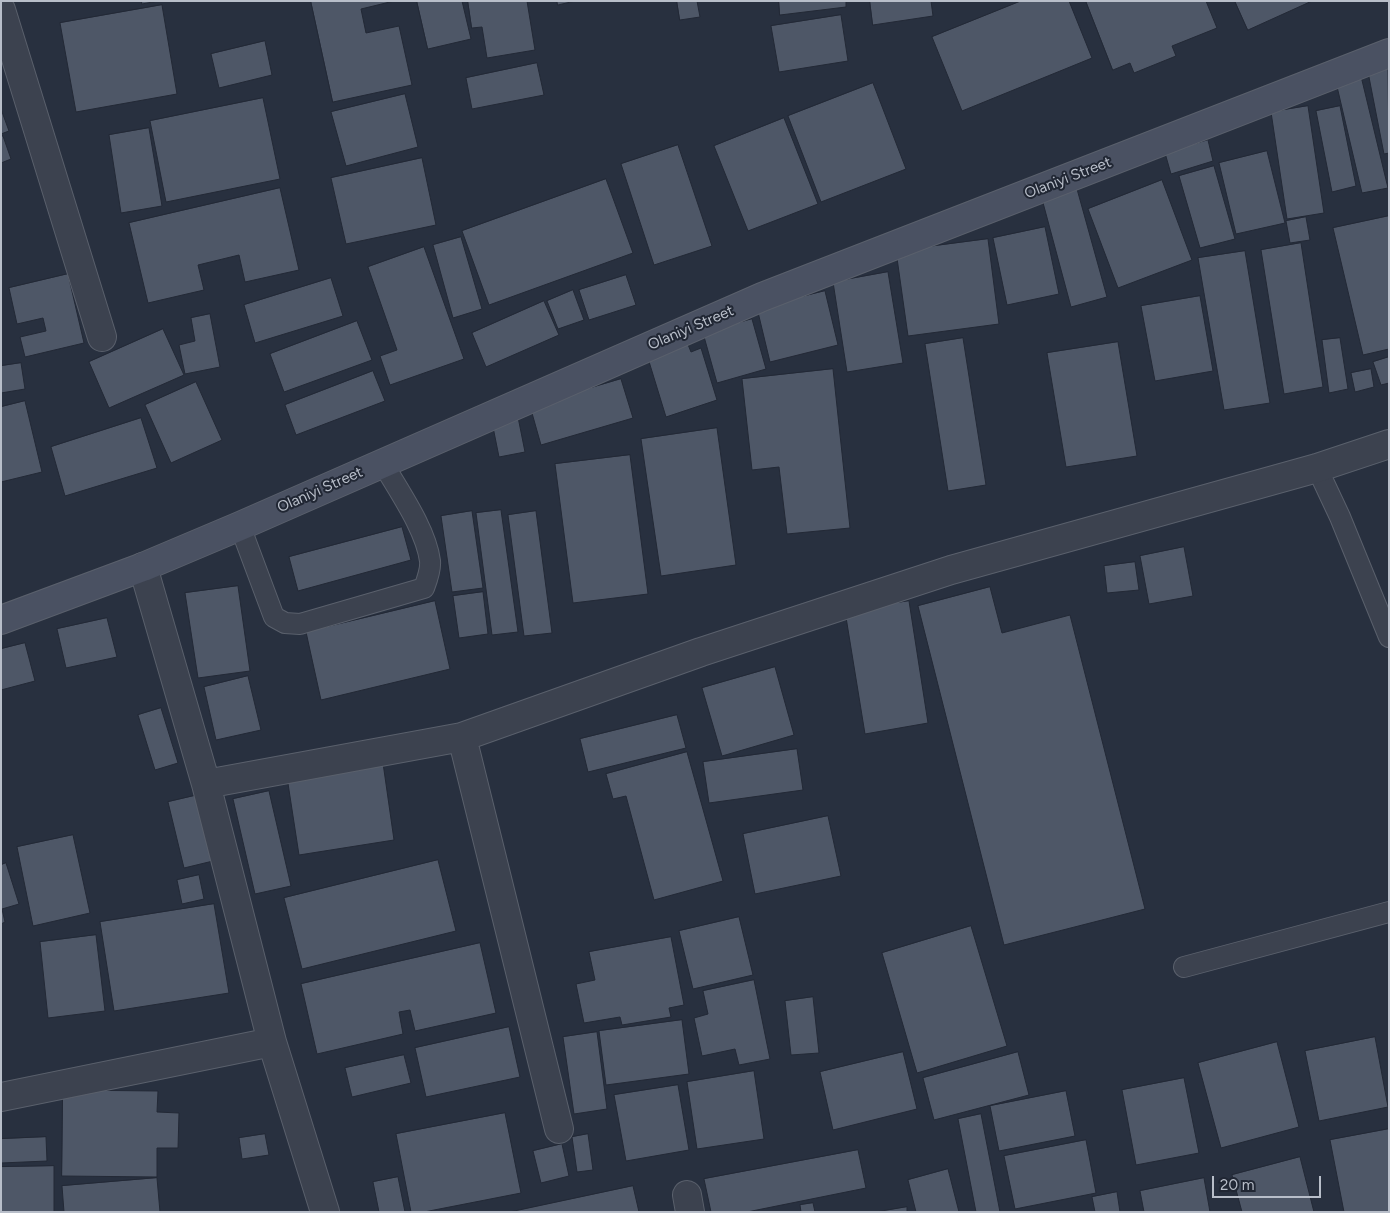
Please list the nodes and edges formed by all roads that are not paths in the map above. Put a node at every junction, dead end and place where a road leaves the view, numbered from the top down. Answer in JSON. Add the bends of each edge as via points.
{"nodes":[{"id":1,"x":7,"y":1,"type":"edge"},
{"id":2,"x":1,"y":3,"type":"edge"},
{"id":3,"x":1,"y":10,"type":"edge"},
{"id":4,"x":1389,"y":53,"type":"edge"},
{"id":5,"x":102,"y":337,"type":"dead end"},
{"id":6,"x":1389,"y":444,"type":"edge"},
{"id":7,"x":382,"y":462,"type":"junction"},
{"id":8,"x":1317,"y":468,"type":"junction"},
{"id":9,"x":240,"y":526,"type":"junction"},
{"id":10,"x":143,"y":567,"type":"junction"},
{"id":11,"x":1,"y":620,"type":"edge"},
{"id":12,"x":1389,"y":637,"type":"edge"},
{"id":13,"x":462,"y":737,"type":"junction"},
{"id":14,"x":206,"y":784,"type":"junction"},
{"id":15,"x":1389,"y":912,"type":"edge"},
{"id":16,"x":1184,"y":968,"type":"dead end"},
{"id":17,"x":272,"y":1042,"type":"junction"},
{"id":18,"x":1,"y":1096,"type":"edge"},
{"id":19,"x":559,"y":1129,"type":"dead end"},
{"id":20,"x":325,"y":1212,"type":"edge"}],
"edges":[{"from":1,"to":2,"type":"street"},
{"from":3,"to":5,"type":"street"},
{"from":4,"to":7,"type":"street","name":"Olaniyi Street","via":[[762,297]]},
{"from":6,"to":8,"type":"street"},
{"from":7,"to":9,"type":"street","name":"Olaniyi Street"},
{"from":7,"to":9,"type":"lane","via":[[413,516],[426,547],[430,563],[424,588],[300,624],[285,623],[274,617]]},
{"from":8,"to":12,"type":"lane"},
{"from":8,"to":13,"type":"street","via":[[951,570],[701,652]]},
{"from":9,"to":10,"type":"street","name":"Olaniyi Street"},
{"from":10,"to":11,"type":"street","name":"Olaniyi Street"},
{"from":10,"to":14,"type":"street"},
{"from":13,"to":14,"type":"street"},
{"from":13,"to":19,"type":"street"},
{"from":14,"to":17,"type":"street"},
{"from":15,"to":16,"type":"lane"},
{"from":17,"to":18,"type":"street"},
{"from":17,"to":20,"type":"street"}]}
